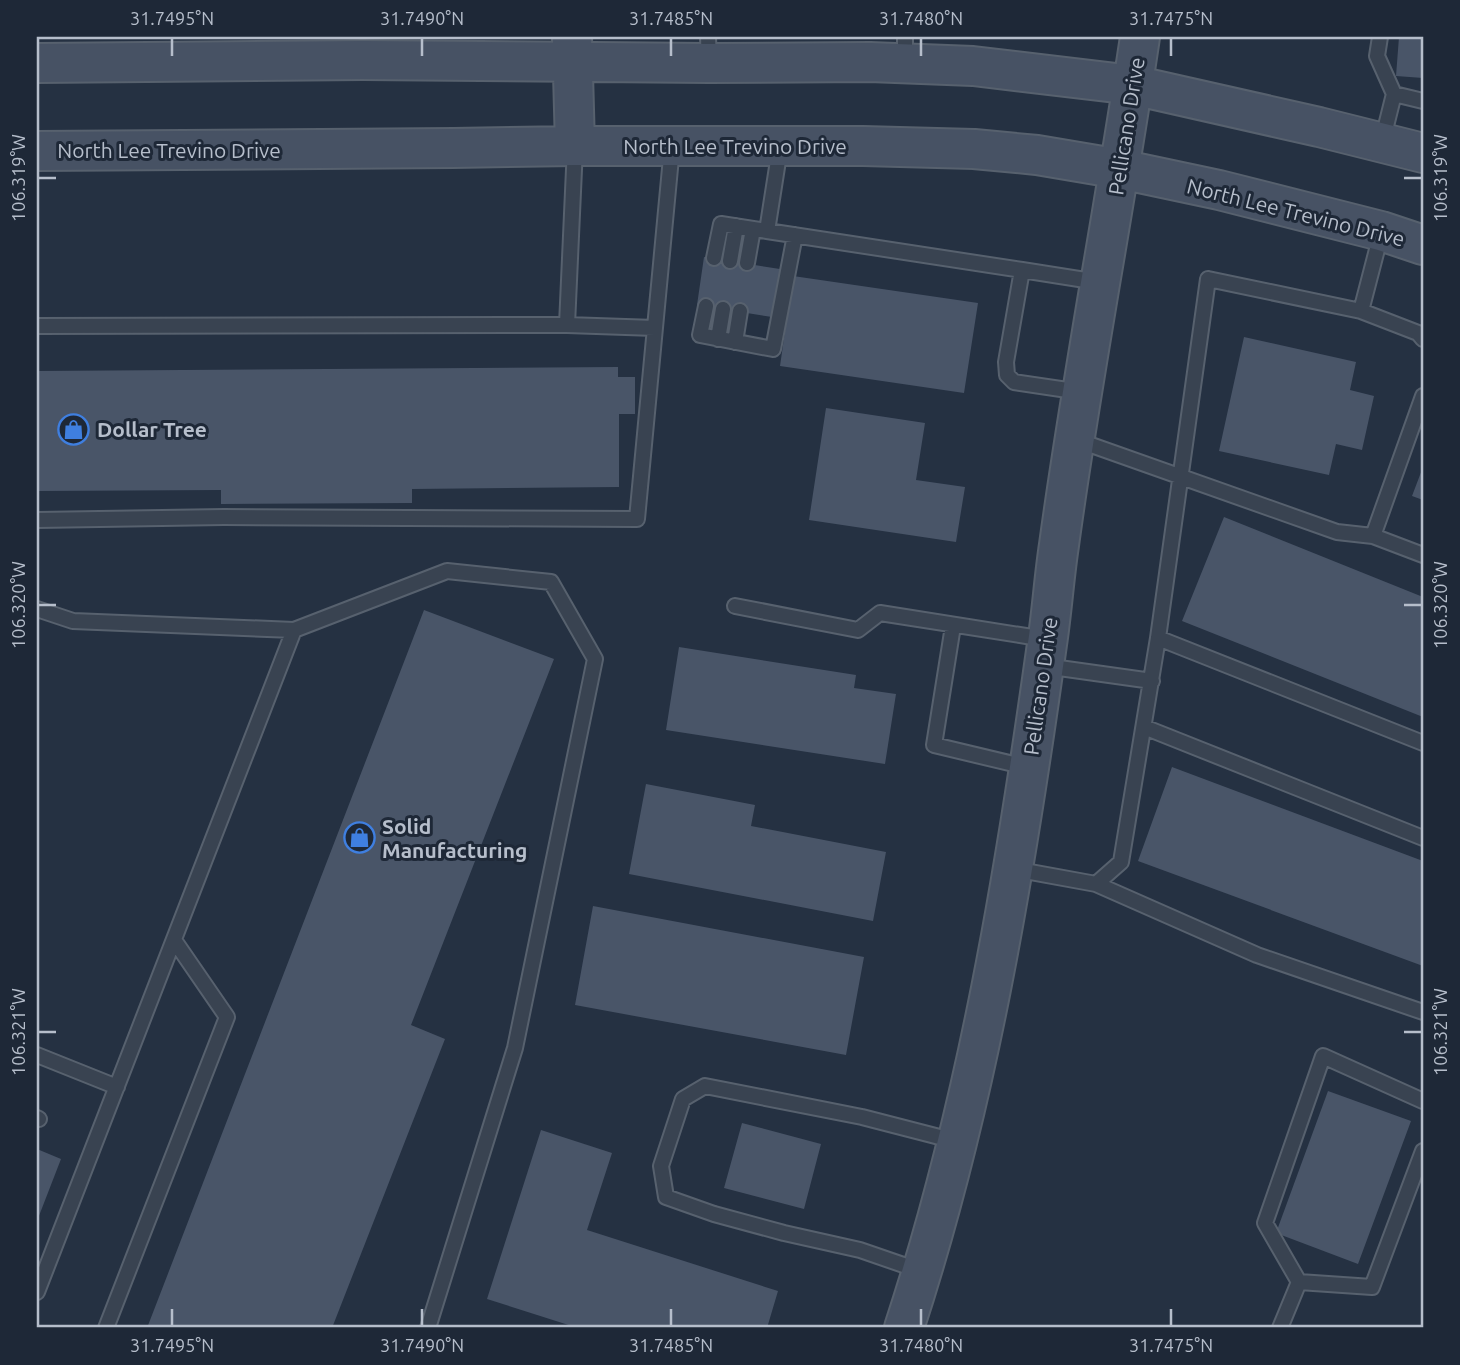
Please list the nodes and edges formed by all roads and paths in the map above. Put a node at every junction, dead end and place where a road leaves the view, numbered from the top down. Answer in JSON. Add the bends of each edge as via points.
{"nodes":[{"id":1,"x":1140,"y":37,"type":"edge"},
{"id":2,"x":1380,"y":37,"type":"edge"},
{"id":3,"x":573,"y":49,"type":"edge"},
{"id":4,"x":709,"y":50,"type":"edge"},
{"id":5,"x":905,"y":50,"type":"edge"},
{"id":6,"x":37,"y":63,"type":"edge"},
{"id":7,"x":1133,"y":85,"type":"junction"},
{"id":8,"x":1394,"y":94,"type":"junction"},
{"id":9,"x":1423,"y":101,"type":"edge"},
{"id":10,"x":1382,"y":143,"type":"junction"},
{"id":11,"x":575,"y":146,"type":"junction"},
{"id":12,"x":672,"y":146,"type":"junction"},
{"id":13,"x":780,"y":146,"type":"junction"},
{"id":14,"x":37,"y":152,"type":"edge"},
{"id":15,"x":1423,"y":153,"type":"edge"},
{"id":16,"x":1120,"y":169,"type":"junction"},
{"id":17,"x":736,"y":226,"type":"junction"},
{"id":18,"x":760,"y":230,"type":"junction"},
{"id":19,"x":1381,"y":231,"type":"junction"},
{"id":20,"x":795,"y":235,"type":"junction"},
{"id":21,"x":1423,"y":245,"type":"edge"},
{"id":22,"x":714,"y":258,"type":"dead end"},
{"id":23,"x":730,"y":261,"type":"dead end"},
{"id":24,"x":747,"y":263,"type":"dead end"},
{"id":25,"x":1022,"y":271,"type":"junction"},
{"id":26,"x":1100,"y":282,"type":"junction"},
{"id":27,"x":706,"y":306,"type":"dead end"},
{"id":28,"x":723,"y":309,"type":"dead end"},
{"id":29,"x":740,"y":312,"type":"dead end"},
{"id":30,"x":1361,"y":312,"type":"junction"},
{"id":31,"x":566,"y":325,"type":"junction"},
{"id":32,"x":37,"y":326,"type":"edge"},
{"id":33,"x":655,"y":328,"type":"junction"},
{"id":34,"x":718,"y":339,"type":"junction"},
{"id":35,"x":1423,"y":339,"type":"edge"},
{"id":36,"x":735,"y":342,"type":"junction"},
{"id":37,"x":1082,"y":393,"type":"junction"},
{"id":38,"x":1423,"y":396,"type":"edge"},
{"id":39,"x":1075,"y":440,"type":"junction"},
{"id":40,"x":1180,"y":477,"type":"junction"},
{"id":41,"x":37,"y":520,"type":"edge"},
{"id":42,"x":1373,"y":536,"type":"junction"},
{"id":43,"x":1423,"y":555,"type":"edge"},
{"id":44,"x":735,"y":606,"type":"dead end"},
{"id":45,"x":37,"y":609,"type":"edge"},
{"id":46,"x":953,"y":626,"type":"junction"},
{"id":47,"x":294,"y":630,"type":"junction"},
{"id":48,"x":1158,"y":638,"type":"junction"},
{"id":49,"x":1046,"y":653,"type":"junction"},
{"id":50,"x":1152,"y":681,"type":"junction"},
{"id":51,"x":1144,"y":727,"type":"junction"},
{"id":52,"x":1423,"y":743,"type":"edge"},
{"id":53,"x":1028,"y":768,"type":"junction"},
{"id":54,"x":1423,"y":838,"type":"edge"},
{"id":55,"x":1013,"y":868,"type":"junction"},
{"id":56,"x":1096,"y":884,"type":"junction"},
{"id":57,"x":174,"y":940,"type":"junction"},
{"id":58,"x":1423,"y":1012,"type":"edge"},
{"id":59,"x":37,"y":1055,"type":"edge"},
{"id":60,"x":117,"y":1087,"type":"junction"},
{"id":61,"x":1423,"y":1101,"type":"edge"},
{"id":62,"x":958,"y":1142,"type":"junction"},
{"id":63,"x":1423,"y":1151,"type":"edge"},
{"id":64,"x":922,"y":1271,"type":"junction"},
{"id":65,"x":1298,"y":1282,"type":"junction"},
{"id":66,"x":37,"y":1292,"type":"edge"},
{"id":67,"x":106,"y":1328,"type":"edge"},
{"id":68,"x":428,"y":1328,"type":"edge"},
{"id":69,"x":904,"y":1328,"type":"edge"},
{"id":70,"x":1280,"y":1328,"type":"edge"}],
"edges":[{"from":1,"to":7,"type":"main road","name":"Pellicano Drive"},
{"from":2,"to":8,"type":"lane","via":[[1377,56]]},
{"from":3,"to":4,"type":"main road"},
{"from":3,"to":6,"type":"main road"},
{"from":3,"to":11,"type":"main road"},
{"from":4,"to":5,"type":"main road","via":[[870,62]]},
{"from":5,"to":7,"type":"main road","via":[[973,66]]},
{"from":7,"to":10,"type":"main road"},
{"from":7,"to":16,"type":"main road","name":"Pellicano Drive"},
{"from":8,"to":9,"type":"lane"},
{"from":8,"to":10,"type":"lane"},
{"from":10,"to":15,"type":"main road"},
{"from":11,"to":12,"type":"main road","name":"North Lee Trevino Drive"},
{"from":11,"to":14,"type":"main road","name":"North Lee Trevino Drive"},
{"from":11,"to":31,"type":"lane"},
{"from":12,"to":13,"type":"main road","name":"North Lee Trevino Drive"},
{"from":12,"to":33,"type":"lane"},
{"from":13,"to":16,"type":"main road","name":"North Lee Trevino Drive","via":[[974,149]]},
{"from":13,"to":18,"type":"lane"},
{"from":16,"to":19,"type":"main road","name":"North Lee Trevino Drive"},
{"from":16,"to":26,"type":"main road","name":"Pellicano Drive"},
{"from":17,"to":18,"type":"lane"},
{"from":17,"to":22,"type":"lane","via":[[721,223]]},
{"from":17,"to":23,"type":"lane"},
{"from":18,"to":20,"type":"lane"},
{"from":18,"to":24,"type":"lane"},
{"from":19,"to":21,"type":"main road","name":"North Lee Trevino Drive"},
{"from":19,"to":30,"type":"lane"},
{"from":20,"to":25,"type":"lane"},
{"from":20,"to":36,"type":"lane","via":[[773,349]]},
{"from":25,"to":26,"type":"lane"},
{"from":25,"to":37,"type":"lane","via":[[1007,375],[1014,382]]},
{"from":26,"to":37,"type":"main road","name":"Pellicano Drive"},
{"from":27,"to":34,"type":"lane","via":[[700,335]]},
{"from":28,"to":34,"type":"lane"},
{"from":29,"to":36,"type":"lane"},
{"from":30,"to":35,"type":"lane","via":[[1418,333]]},
{"from":30,"to":40,"type":"lane","via":[[1208,279]]},
{"from":31,"to":32,"type":"lane"},
{"from":31,"to":33,"type":"lane"},
{"from":33,"to":41,"type":"lane","via":[[638,519]]},
{"from":34,"to":36,"type":"lane"},
{"from":37,"to":39,"type":"main road","name":"Pellicano Drive"},
{"from":38,"to":42,"type":"lane"},
{"from":39,"to":40,"type":"lane"},
{"from":39,"to":49,"type":"main road","name":"Pellicano Drive"},
{"from":40,"to":42,"type":"lane","via":[[1337,532]]},
{"from":40,"to":48,"type":"lane"},
{"from":42,"to":43,"type":"lane"},
{"from":44,"to":46,"type":"lane","via":[[858,630],[880,613]]},
{"from":45,"to":47,"type":"lane","via":[[73,621]]},
{"from":46,"to":49,"type":"lane"},
{"from":46,"to":53,"type":"lane","via":[[934,745]]},
{"from":47,"to":57,"type":"lane"},
{"from":47,"to":68,"type":"lane","via":[[447,571],[551,582],[596,659],[514,1048]]},
{"from":48,"to":50,"type":"lane"},
{"from":48,"to":52,"type":"lane"},
{"from":49,"to":50,"type":"lane"},
{"from":49,"to":53,"type":"main road","name":"Pellicano Drive"},
{"from":50,"to":51,"type":"lane"},
{"from":51,"to":54,"type":"lane"},
{"from":51,"to":56,"type":"lane","via":[[1121,862]]},
{"from":53,"to":55,"type":"main road","name":"Pellicano Drive"},
{"from":55,"to":56,"type":"lane"},
{"from":55,"to":62,"type":"main road","name":"Pellicano Drive"},
{"from":56,"to":58,"type":"lane","via":[[1256,955]]},
{"from":57,"to":60,"type":"lane"},
{"from":57,"to":67,"type":"lane","via":[[227,1017]]},
{"from":59,"to":60,"type":"lane"},
{"from":60,"to":66,"type":"lane"},
{"from":61,"to":65,"type":"lane","via":[[1323,1056],[1265,1223]]},
{"from":62,"to":64,"type":"main road","name":"Pellicano Drive"},
{"from":62,"to":64,"type":"lane","via":[[862,1117],[705,1086],[683,1099],[662,1166],[666,1197]]},
{"from":63,"to":65,"type":"lane","via":[[1373,1287]]},
{"from":64,"to":69,"type":"main road","name":"Pellicano Drive"},
{"from":65,"to":70,"type":"lane"}]}
